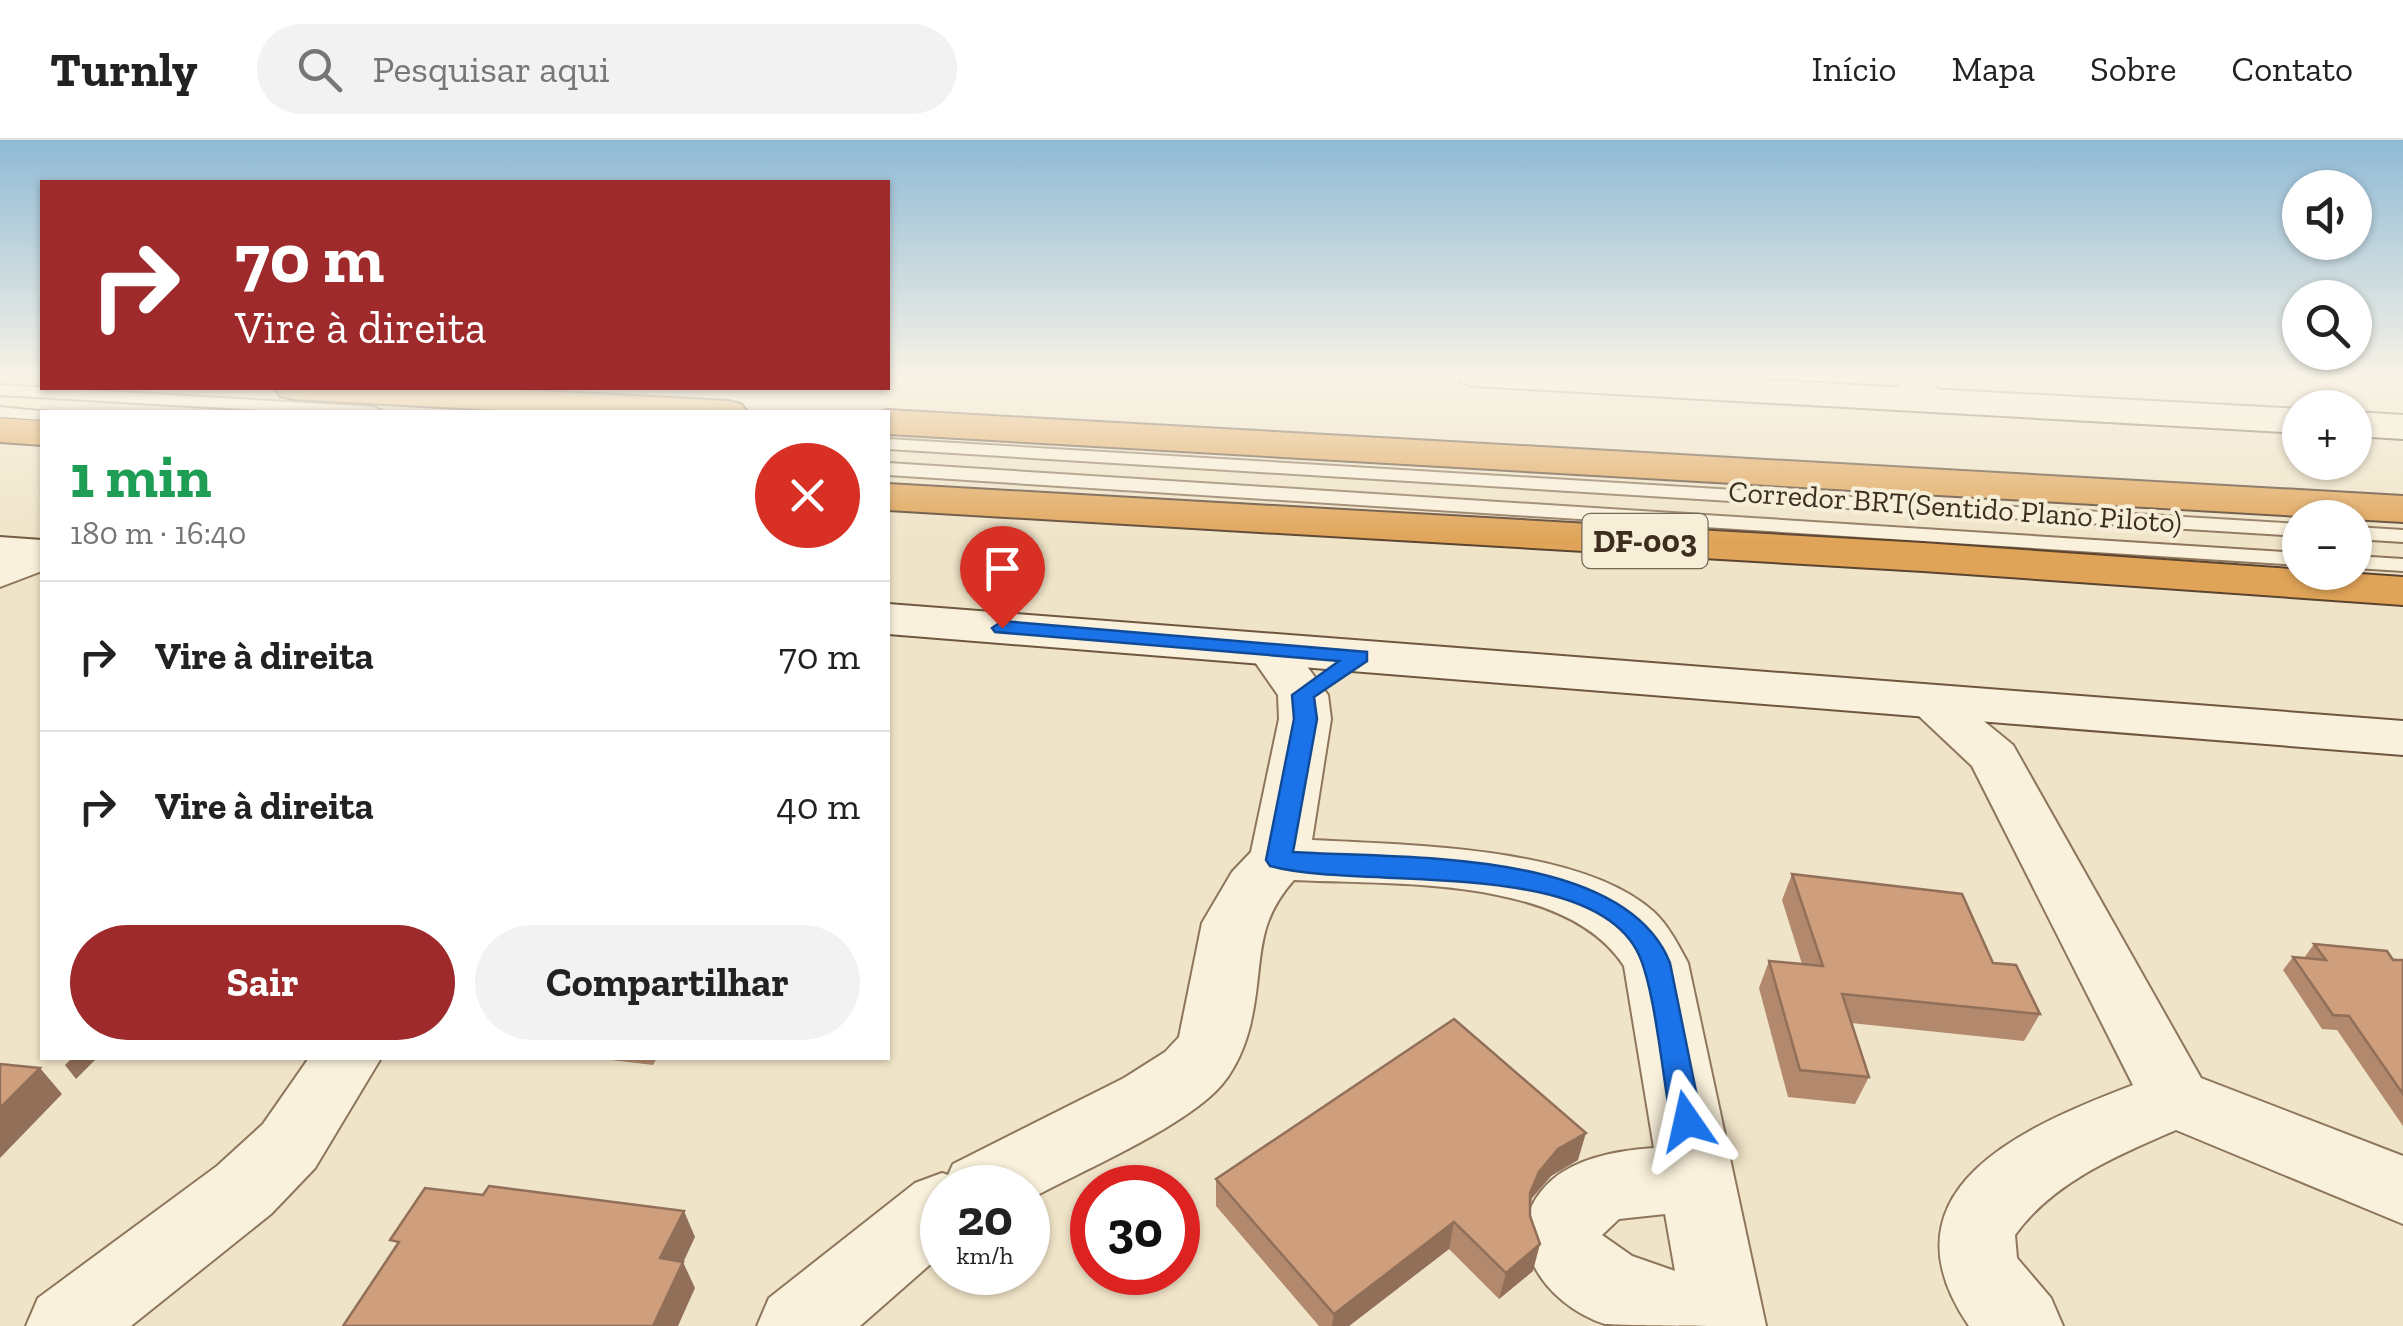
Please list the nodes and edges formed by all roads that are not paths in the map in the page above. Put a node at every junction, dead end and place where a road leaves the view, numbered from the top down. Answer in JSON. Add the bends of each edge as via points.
{"nodes":[{"id":1,"x":5,"y":430,"type":"edge"},
{"id":2,"x":1033,"y":430,"type":"edge"},
{"id":3,"x":40,"y":433,"type":"edge"},
{"id":4,"x":890,"y":444,"type":"edge"},
{"id":5,"x":890,"y":469,"type":"edge"},
{"id":6,"x":890,"y":497,"type":"edge"},
{"id":7,"x":2403,"y":509,"type":"edge"},
{"id":8,"x":2282,"y":529,"type":"edge"},
{"id":9,"x":2372,"y":535,"type":"edge"},
{"id":10,"x":2403,"y":536,"type":"edge"},
{"id":11,"x":0,"y":551,"type":"edge"},
{"id":12,"x":40,"y":554,"type":"edge"},
{"id":13,"x":40,"y":555,"type":"edge"},
{"id":14,"x":2282,"y":558,"type":"edge"},
{"id":15,"x":2372,"y":563,"type":"edge"},
{"id":16,"x":2403,"y":566,"type":"edge"},
{"id":17,"x":0,"y":574,"type":"edge"},
{"id":18,"x":2403,"y":591,"type":"edge"},
{"id":19,"x":890,"y":618,"type":"edge"},
{"id":20,"x":1270,"y":648,"type":"junction"},
{"id":21,"x":1360,"y":656,"type":"junction"},
{"id":22,"x":1303,"y":695,"type":"junction"},
{"id":23,"x":1928,"y":700,"type":"joint"},
{"id":24,"x":2002,"y":732,"type":"junction"},
{"id":25,"x":2403,"y":738,"type":"edge"},
{"id":26,"x":1279,"y":860,"type":"junction"},
{"id":27,"x":346,"y":1060,"type":"edge"},
{"id":28,"x":2176,"y":1099,"type":"junction"},
{"id":29,"x":1024,"y":1165,"type":"edge"},
{"id":30,"x":1698,"y":1181,"type":"junction"},
{"id":31,"x":2403,"y":1190,"type":"edge"},
{"id":32,"x":920,"y":1225,"type":"edge"},
{"id":33,"x":1725,"y":1324,"type":"edge"},
{"id":34,"x":67,"y":1326,"type":"edge"},
{"id":35,"x":798,"y":1326,"type":"edge"},
{"id":36,"x":2022,"y":1326,"type":"edge"}],
"edges":[{"from":1,"to":3,"type":"highway"},
{"from":2,"to":7,"type":"highway","number":"DF-003"},
{"from":4,"to":8,"type":"lane"},
{"from":5,"to":14,"type":"lane","name":"Corredor BRT(Sentido Plano Piloto)"},
{"from":6,"to":18,"type":"highway","number":"DF-003"},
{"from":9,"to":10,"type":"lane"},
{"from":11,"to":12,"type":"street"},
{"from":13,"to":17,"type":"street"},
{"from":15,"to":16,"type":"lane"},
{"from":19,"to":20,"type":"street"},
{"from":20,"to":21,"type":"street"},
{"from":20,"to":22,"type":"street"},
{"from":21,"to":22,"type":"street"},
{"from":21,"to":23,"type":"street"},
{"from":22,"to":26,"type":"street","via":[[1306,719]]},
{"from":23,"to":24,"type":"street"},
{"from":24,"to":25,"type":"street"},
{"from":24,"to":28,"type":"street"},
{"from":26,"to":29,"type":"street","via":[[1232,923],[1220,1017],[1208,1050],[1190,1072]]},
{"from":26,"to":30,"type":"street","via":[[1552,886],[1607,907],[1632,926],[1656,963]]},
{"from":27,"to":34,"type":"street","via":[[289,1146],[244,1190]]},
{"from":28,"to":31,"type":"street"},
{"from":28,"to":36,"type":"street","via":[[2048,1159],[1979,1222],[1986,1288]]},
{"from":30,"to":33,"type":"street"},
{"from":30,"to":33,"type":"street","via":[[1656,1181],[1595,1194],[1577,1205],[1562,1236],[1568,1256],[1628,1296]]},
{"from":32,"to":35,"type":"street"}]}
